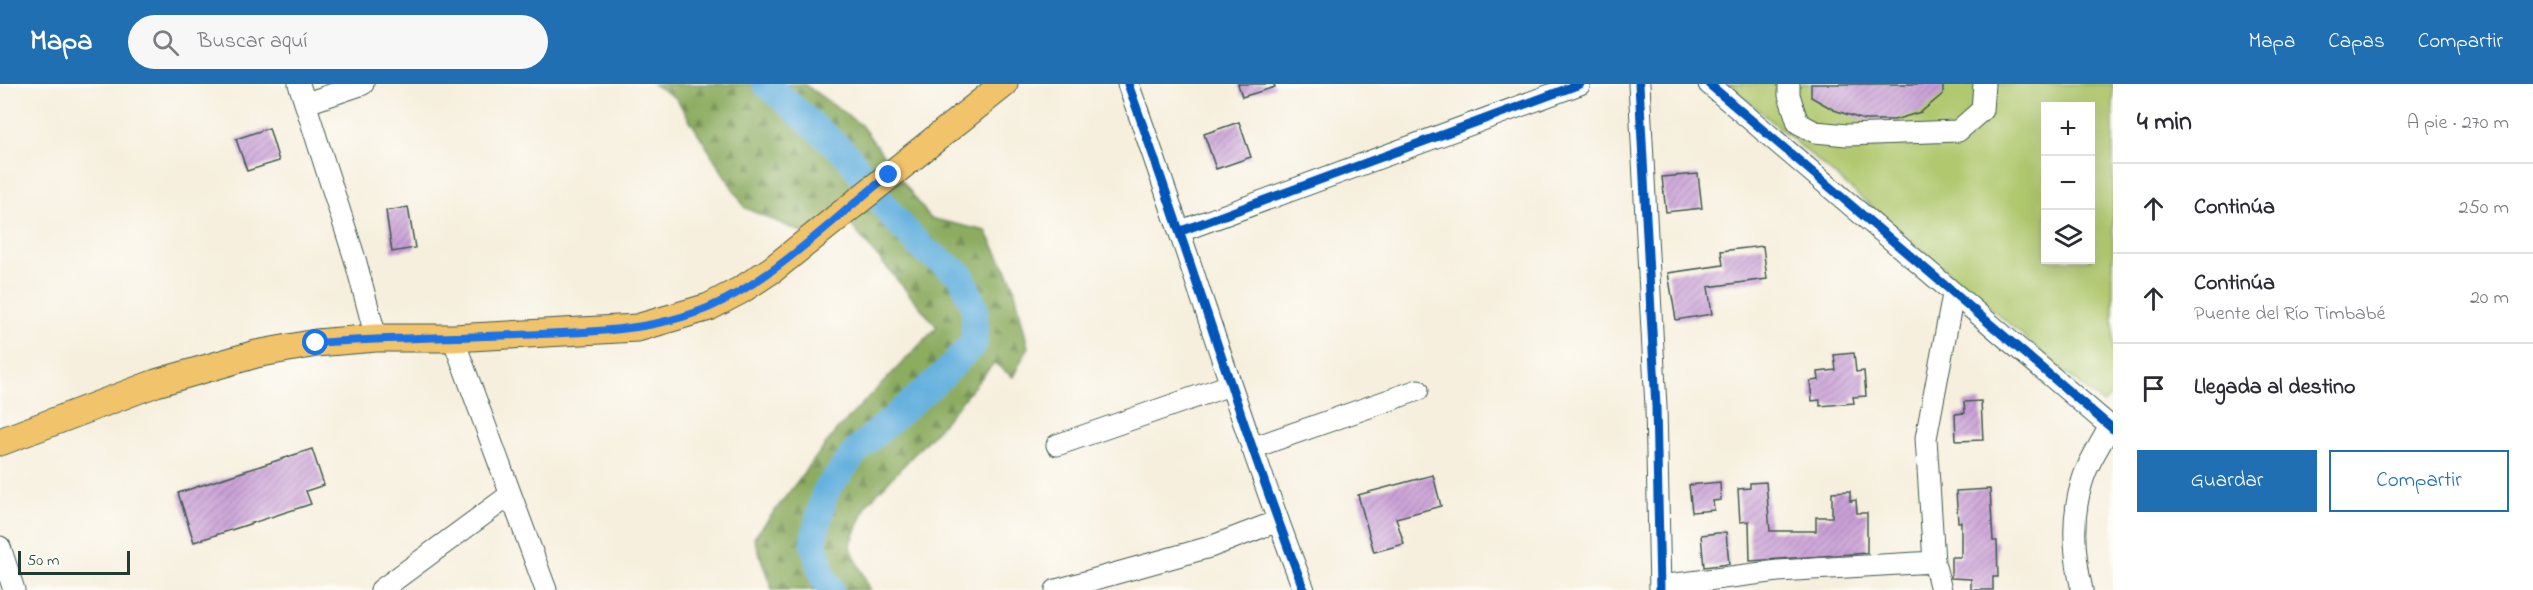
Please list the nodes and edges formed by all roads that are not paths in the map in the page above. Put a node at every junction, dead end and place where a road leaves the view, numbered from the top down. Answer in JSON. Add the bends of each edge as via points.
{"nodes":[{"id":1,"x":363,"y":84,"type":"edge"},
{"id":2,"x":1004,"y":84,"type":"edge"},
{"id":3,"x":1128,"y":84,"type":"edge"},
{"id":4,"x":1580,"y":84,"type":"edge"},
{"id":5,"x":1639,"y":84,"type":"edge"},
{"id":6,"x":1709,"y":84,"type":"edge"},
{"id":7,"x":1789,"y":84,"type":"edge"},
{"id":8,"x":1984,"y":84,"type":"edge"},
{"id":9,"x":303,"y":93,"type":"edge"},
{"id":10,"x":1181,"y":231,"type":"junction"},
{"id":11,"x":1953,"y":295,"type":"junction"},
{"id":12,"x":376,"y":338,"type":"junction"},
{"id":13,"x":453,"y":338,"type":"junction"},
{"id":14,"x":1230,"y":385,"type":"junction"},
{"id":15,"x":1418,"y":390,"type":"dead end"},
{"id":16,"x":2112,"y":428,"type":"edge"},
{"id":17,"x":0,"y":442,"type":"edge"},
{"id":18,"x":1057,"y":445,"type":"dead end"},
{"id":19,"x":1252,"y":448,"type":"junction"},
{"id":20,"x":510,"y":495,"type":"junction"},
{"id":21,"x":1278,"y":521,"type":"junction"},
{"id":22,"x":0,"y":547,"type":"edge"},
{"id":23,"x":1934,"y":562,"type":"junction"},
{"id":24,"x":1660,"y":588,"type":"edge"},
{"id":25,"x":14,"y":590,"type":"edge"},
{"id":26,"x":381,"y":590,"type":"edge"},
{"id":27,"x":546,"y":590,"type":"edge"},
{"id":28,"x":1056,"y":590,"type":"edge"},
{"id":29,"x":1304,"y":590,"type":"edge"},
{"id":30,"x":1941,"y":590,"type":"edge"},
{"id":31,"x":2082,"y":590,"type":"edge"}],
"edges":[{"from":1,"to":9,"type":"street"},
{"from":2,"to":13,"type":"main road","via":[[773,269],[700,310],[637,328]]},
{"from":3,"to":10,"type":"street"},
{"from":4,"to":10,"type":"street"},
{"from":5,"to":24,"type":"street","via":[[1656,407]]},
{"from":6,"to":11,"type":"street"},
{"from":7,"to":8,"type":"street","via":[[1798,123],[1815,132],[1847,135],[1959,131],[1982,110]]},
{"from":9,"to":12,"type":"street"},
{"from":10,"to":14,"type":"street"},
{"from":11,"to":16,"type":"street"},
{"from":11,"to":23,"type":"street","via":[[1926,438]]},
{"from":12,"to":13,"type":"main road"},
{"from":12,"to":17,"type":"main road","via":[[256,354],[156,383]]},
{"from":13,"to":20,"type":"street"},
{"from":14,"to":18,"type":"street"},
{"from":14,"to":19,"type":"street"},
{"from":15,"to":19,"type":"street"},
{"from":16,"to":31,"type":"street","via":[[2084,476],[2074,522],[2073,542]]},
{"from":19,"to":21,"type":"street"},
{"from":20,"to":26,"type":"street"},
{"from":20,"to":27,"type":"street"},
{"from":21,"to":28,"type":"street","via":[[1210,546]]},
{"from":21,"to":29,"type":"street"},
{"from":22,"to":25,"type":"street"},
{"from":23,"to":24,"type":"street","via":[[1778,571]]},
{"from":23,"to":30,"type":"street"}]}
